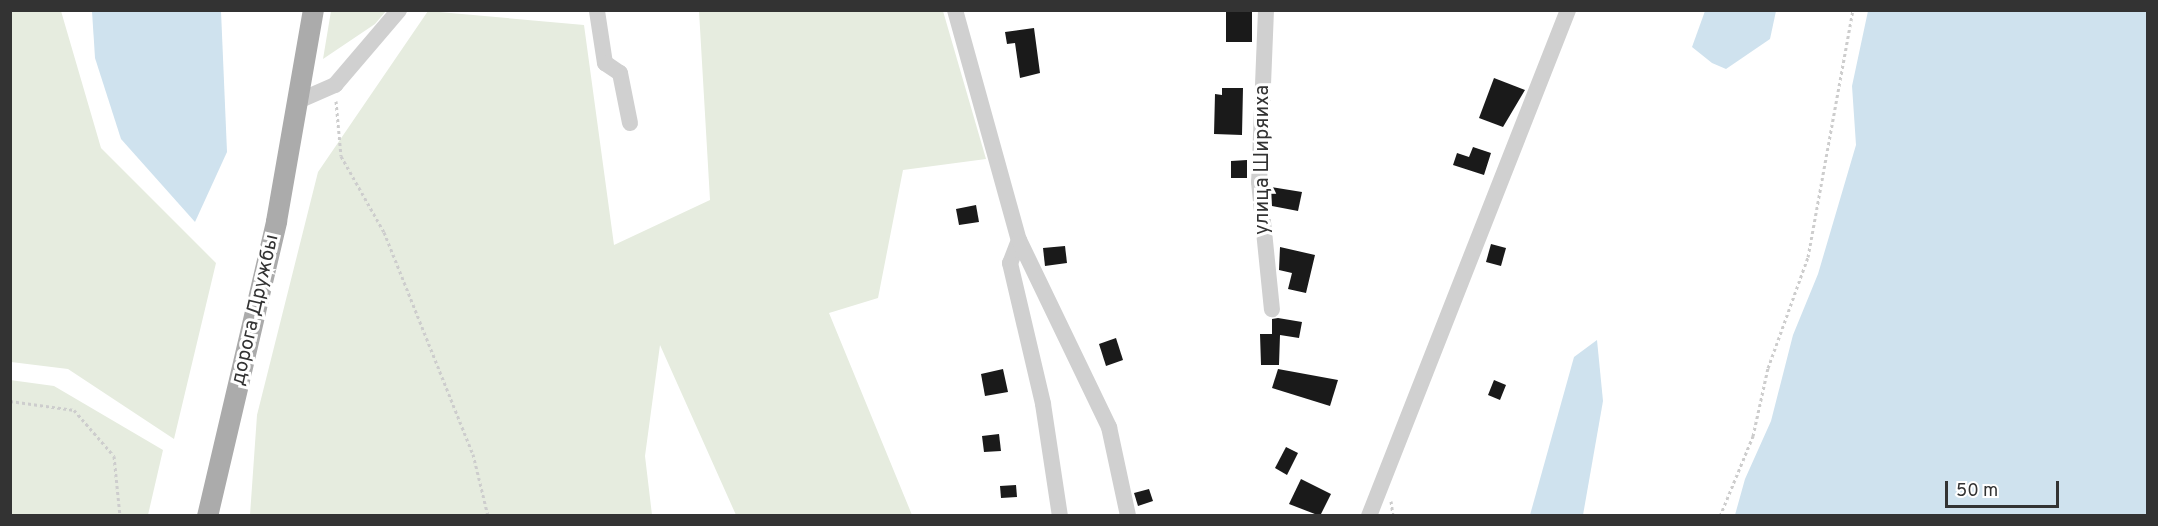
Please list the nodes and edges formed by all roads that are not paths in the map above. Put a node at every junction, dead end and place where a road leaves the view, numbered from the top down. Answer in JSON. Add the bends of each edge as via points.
{"nodes":[{"id":1,"x":313,"y":10,"type":"edge"},
{"id":2,"x":399,"y":10,"type":"edge"},
{"id":3,"x":581,"y":10,"type":"edge"},
{"id":4,"x":955,"y":10,"type":"edge"},
{"id":5,"x":1266,"y":10,"type":"edge"},
{"id":6,"x":1568,"y":10,"type":"edge"},
{"id":7,"x":597,"y":11,"type":"edge"},
{"id":8,"x":296,"y":102,"type":"junction"},
{"id":9,"x":630,"y":123,"type":"dead end"},
{"id":10,"x":1019,"y":240,"type":"junction"},
{"id":11,"x":1272,"y":309,"type":"dead end"},
{"id":12,"x":207,"y":516,"type":"edge"},
{"id":13,"x":1060,"y":516,"type":"edge"},
{"id":14,"x":1128,"y":516,"type":"edge"},
{"id":15,"x":1369,"y":516,"type":"edge"}],
"edges":[{"from":1,"to":8,"type":"main road","name":"дорога Дружбы"},
{"from":2,"to":8,"type":"street","via":[[335,85]]},
{"from":3,"to":7,"type":"street"},
{"from":4,"to":10,"type":"street"},
{"from":5,"to":11,"type":"street","name":"улица Ширяиха","via":[[1259,182]]},
{"from":6,"to":15,"type":"street"},
{"from":7,"to":9,"type":"street","via":[[605,63],[620,73]]},
{"from":8,"to":12,"type":"main road","name":"дорога Дружбы","via":[[276,221]]},
{"from":10,"to":13,"type":"street","via":[[1010,263],[1043,404]]},
{"from":10,"to":14,"type":"street","via":[[1109,427]]}]}
